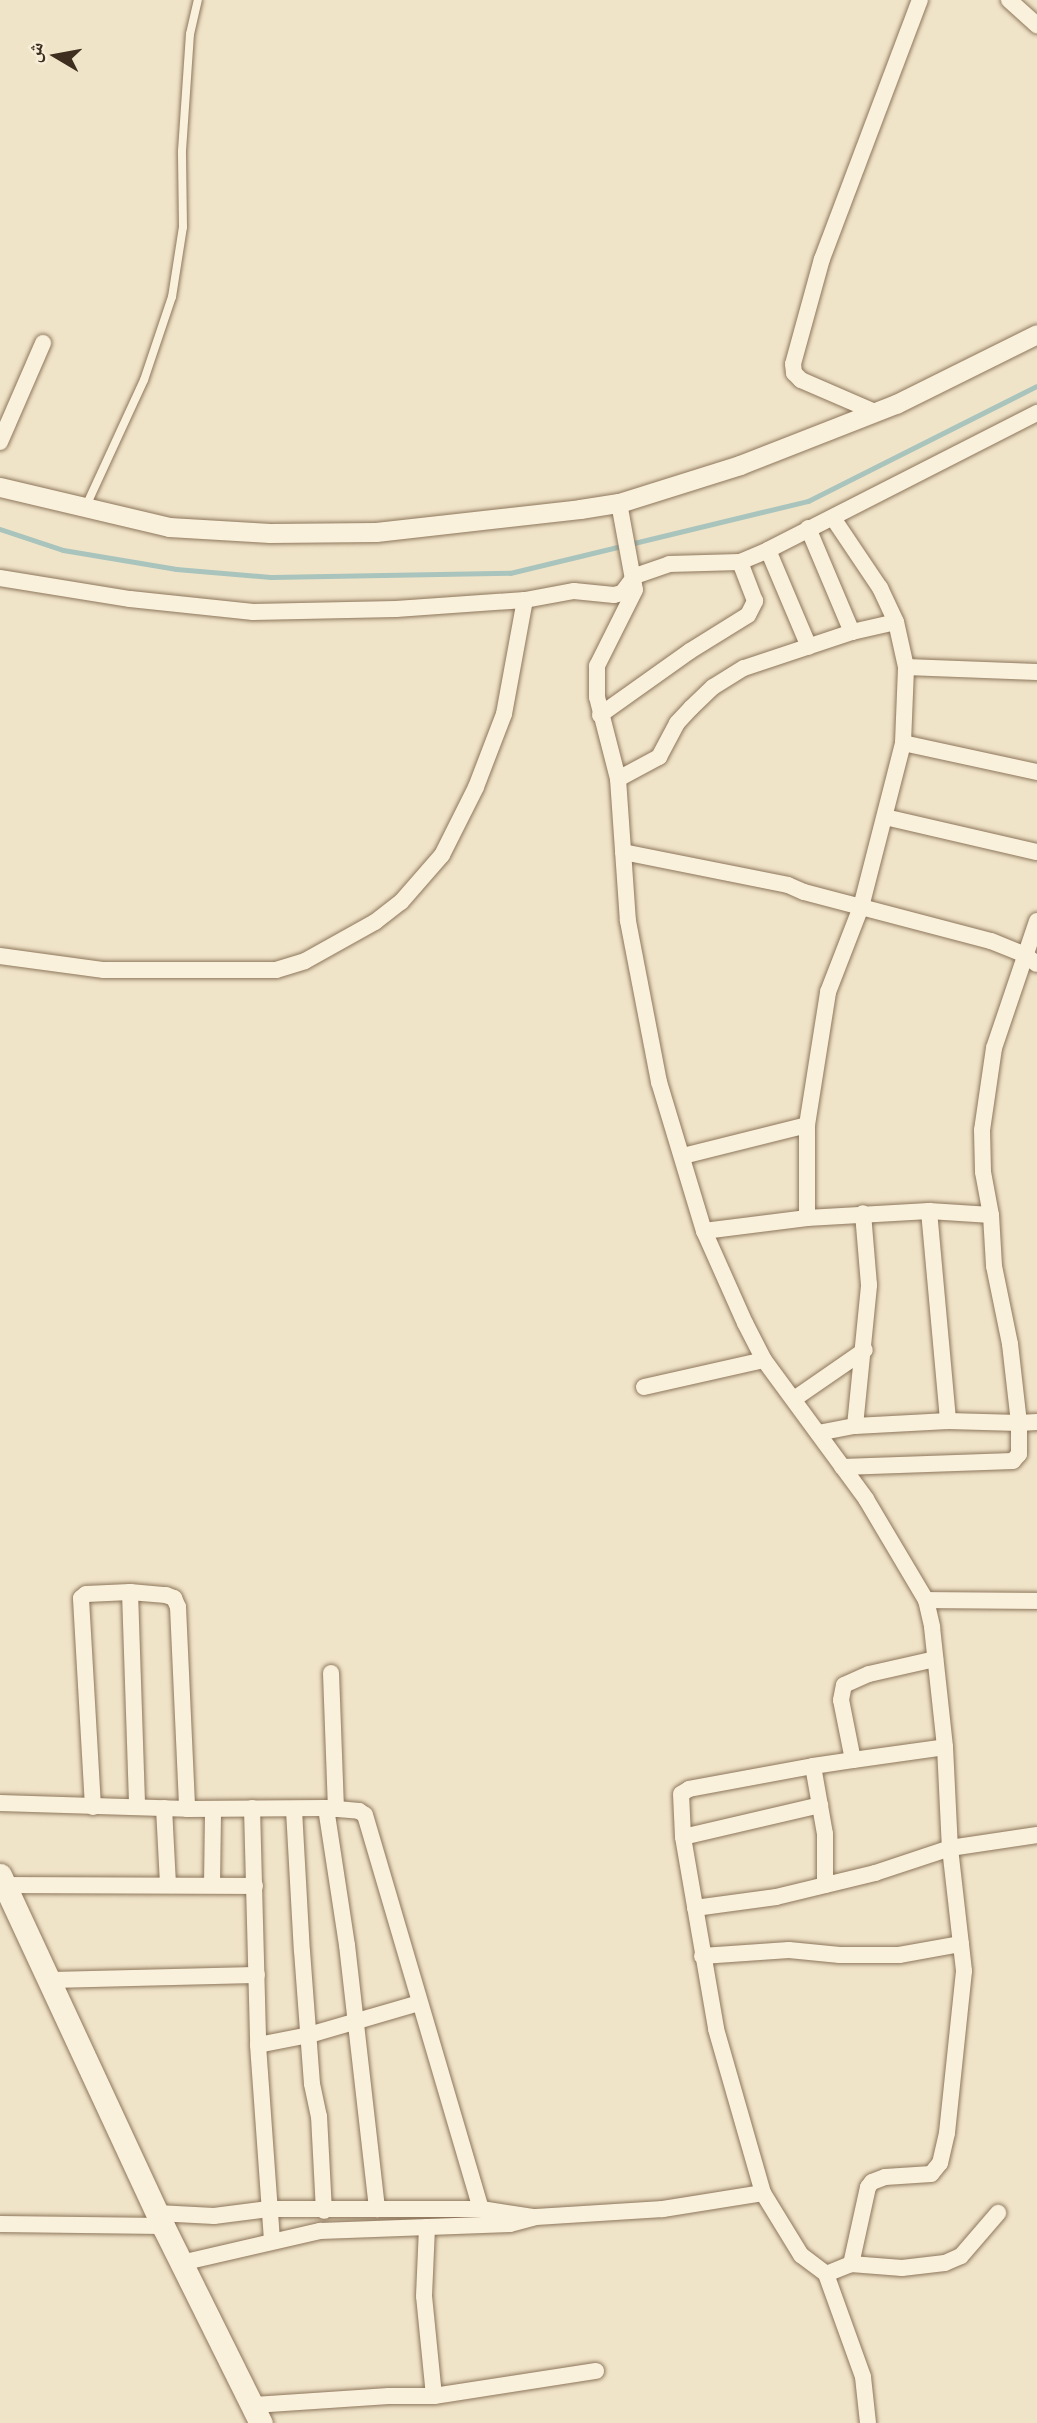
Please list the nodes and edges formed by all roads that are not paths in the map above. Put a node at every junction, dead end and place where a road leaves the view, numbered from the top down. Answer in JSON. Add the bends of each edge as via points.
{"nodes":[{"id":1,"x":198,"y":0,"type":"edge"},
{"id":2,"x":920,"y":0,"type":"edge"},
{"id":3,"x":1009,"y":0,"type":"edge"},
{"id":4,"x":1037,"y":25,"type":"edge"},
{"id":5,"x":1037,"y":334,"type":"edge"},
{"id":6,"x":43,"y":344,"type":"dead end"},
{"id":7,"x":876,"y":412,"type":"junction"},
{"id":8,"x":1037,"y":413,"type":"edge"},
{"id":9,"x":0,"y":442,"type":"edge"},
{"id":10,"x":0,"y":488,"type":"edge"},
{"id":11,"x":85,"y":509,"type":"junction"},
{"id":12,"x":621,"y":510,"type":"junction"},
{"id":13,"x":833,"y":518,"type":"junction"},
{"id":14,"x":807,"y":528,"type":"junction"},
{"id":15,"x":768,"y":550,"type":"junction"},
{"id":16,"x":740,"y":562,"type":"junction"},
{"id":17,"x":634,"y":570,"type":"junction"},
{"id":18,"x":0,"y":578,"type":"edge"},
{"id":19,"x":525,"y":600,"type":"junction"},
{"id":20,"x":896,"y":622,"type":"junction"},
{"id":21,"x":852,"y":632,"type":"junction"},
{"id":22,"x":809,"y":647,"type":"junction"},
{"id":23,"x":906,"y":667,"type":"junction"},
{"id":24,"x":1037,"y":672,"type":"edge"},
{"id":25,"x":600,"y":715,"type":"junction"},
{"id":26,"x":903,"y":743,"type":"junction"},
{"id":27,"x":1037,"y":772,"type":"edge"},
{"id":28,"x":618,"y":779,"type":"junction"},
{"id":29,"x":885,"y":817,"type":"junction"},
{"id":30,"x":623,"y":852,"type":"junction"},
{"id":31,"x":1037,"y":852,"type":"edge"},
{"id":32,"x":862,"y":907,"type":"junction"},
{"id":33,"x":1037,"y":921,"type":"edge"},
{"id":34,"x":0,"y":956,"type":"edge"},
{"id":35,"x":1031,"y":959,"type":"edge"},
{"id":36,"x":807,"y":1125,"type":"junction"},
{"id":37,"x":683,"y":1156,"type":"junction"},
{"id":38,"x":929,"y":1212,"type":"junction"},
{"id":39,"x":863,"y":1213,"type":"junction"},
{"id":40,"x":991,"y":1215,"type":"junction"},
{"id":41,"x":807,"y":1218,"type":"junction"},
{"id":42,"x":704,"y":1231,"type":"junction"},
{"id":43,"x":865,"y":1350,"type":"junction"},
{"id":44,"x":764,"y":1360,"type":"junction"},
{"id":45,"x":644,"y":1387,"type":"dead end"},
{"id":46,"x":794,"y":1399,"type":"junction"},
{"id":47,"x":948,"y":1421,"type":"junction"},
{"id":48,"x":1037,"y":1422,"type":"edge"},
{"id":49,"x":1019,"y":1423,"type":"junction"},
{"id":50,"x":855,"y":1426,"type":"junction"},
{"id":51,"x":818,"y":1433,"type":"junction"},
{"id":52,"x":842,"y":1467,"type":"junction"},
{"id":53,"x":130,"y":1592,"type":"junction"},
{"id":54,"x":926,"y":1600,"type":"junction"},
{"id":55,"x":1037,"y":1601,"type":"edge"},
{"id":56,"x":935,"y":1658,"type":"junction"},
{"id":57,"x":331,"y":1673,"type":"dead end"},
{"id":58,"x":945,"y":1747,"type":"junction"},
{"id":59,"x":853,"y":1760,"type":"junction"},
{"id":60,"x":814,"y":1766,"type":"junction"},
{"id":61,"x":0,"y":1803,"type":"edge"},
{"id":62,"x":820,"y":1805,"type":"junction"},
{"id":63,"x":93,"y":1807,"type":"junction"},
{"id":64,"x":137,"y":1807,"type":"junction"},
{"id":65,"x":164,"y":1808,"type":"junction"},
{"id":66,"x":252,"y":1808,"type":"junction"},
{"id":67,"x":187,"y":1809,"type":"junction"},
{"id":68,"x":213,"y":1809,"type":"junction"},
{"id":69,"x":331,"y":1809,"type":"junction"},
{"id":70,"x":294,"y":1810,"type":"junction"},
{"id":71,"x":1037,"y":1835,"type":"edge"},
{"id":72,"x":683,"y":1837,"type":"junction"},
{"id":73,"x":950,"y":1848,"type":"junction"},
{"id":74,"x":3,"y":1880,"type":"edge"},
{"id":75,"x":168,"y":1885,"type":"junction"},
{"id":76,"x":212,"y":1885,"type":"junction"},
{"id":77,"x":825,"y":1885,"type":"junction"},
{"id":78,"x":255,"y":1886,"type":"junction"},
{"id":79,"x":695,"y":1908,"type":"junction"},
{"id":80,"x":961,"y":1944,"type":"junction"},
{"id":81,"x":702,"y":1956,"type":"junction"},
{"id":82,"x":257,"y":1975,"type":"junction"},
{"id":83,"x":49,"y":1980,"type":"junction"},
{"id":84,"x":419,"y":2003,"type":"junction"},
{"id":85,"x":356,"y":2021,"type":"junction"},
{"id":86,"x":309,"y":2035,"type":"junction"},
{"id":87,"x":258,"y":2045,"type":"junction"},
{"id":88,"x":763,"y":2193,"type":"junction"},
{"id":89,"x":269,"y":2209,"type":"junction"},
{"id":90,"x":377,"y":2209,"type":"junction"},
{"id":91,"x":481,"y":2209,"type":"junction"},
{"id":92,"x":324,"y":2211,"type":"junction"},
{"id":93,"x":998,"y":2213,"type":"dead end"},
{"id":94,"x":536,"y":2217,"type":"junction"},
{"id":95,"x":160,"y":2220,"type":"junction"},
{"id":96,"x":0,"y":2224,"type":"edge"},
{"id":97,"x":427,"y":2227,"type":"junction"},
{"id":98,"x":272,"y":2241,"type":"junction"},
{"id":99,"x":181,"y":2263,"type":"junction"},
{"id":100,"x":851,"y":2264,"type":"junction"},
{"id":101,"x":826,"y":2274,"type":"junction"},
{"id":102,"x":596,"y":2371,"type":"dead end"},
{"id":103,"x":434,"y":2396,"type":"junction"},
{"id":104,"x":258,"y":2414,"type":"edge"},
{"id":105,"x":868,"y":2423,"type":"edge"}],
"edges":[{"from":1,"to":11,"type":"lane","via":[[190,34],[183,227],[172,297],[144,380]]},
{"from":2,"to":7,"type":"street","via":[[822,260],[793,364],[801,380]]},
{"from":3,"to":4,"type":"street"},
{"from":5,"to":7,"type":"street"},
{"from":6,"to":9,"type":"street"},
{"from":7,"to":12,"type":"street"},
{"from":8,"to":13,"type":"street"},
{"from":10,"to":11,"type":"street"},
{"from":11,"to":12,"type":"street","via":[[169,527],[316,534]]},
{"from":12,"to":17,"type":"street"},
{"from":13,"to":14,"type":"street"},
{"from":13,"to":20,"type":"street"},
{"from":14,"to":15,"type":"street"},
{"from":14,"to":21,"type":"street"},
{"from":15,"to":16,"type":"street"},
{"from":15,"to":22,"type":"street"},
{"from":16,"to":17,"type":"street"},
{"from":16,"to":25,"type":"street","via":[[755,601],[748,615]]},
{"from":17,"to":19,"type":"street","via":[[622,593],[567,592]]},
{"from":17,"to":25,"type":"street","via":[[631,601],[597,666]]},
{"from":18,"to":19,"type":"street","via":[[218,611],[324,613]]},
{"from":19,"to":34,"type":"street","via":[[504,714],[477,788],[442,855],[401,902],[375,922],[305,961],[276,970],[104,970]]},
{"from":20,"to":21,"type":"street"},
{"from":20,"to":23,"type":"street"},
{"from":21,"to":22,"type":"street"},
{"from":22,"to":28,"type":"street","via":[[744,668],[713,687],[677,723],[659,757]]},
{"from":23,"to":24,"type":"street"},
{"from":23,"to":26,"type":"street"},
{"from":25,"to":28,"type":"street"},
{"from":26,"to":27,"type":"street"},
{"from":26,"to":29,"type":"street"},
{"from":28,"to":30,"type":"street"},
{"from":29,"to":31,"type":"street"},
{"from":29,"to":32,"type":"street"},
{"from":30,"to":32,"type":"street","via":[[788,885]]},
{"from":30,"to":37,"type":"street","via":[[628,921],[643,1009],[662,1093]]},
{"from":32,"to":35,"type":"street","via":[[930,924]]},
{"from":32,"to":36,"type":"street","via":[[828,992]]},
{"from":33,"to":35,"type":"street"},
{"from":35,"to":40,"type":"street","via":[[994,1048],[984,1118],[983,1172]]},
{"from":36,"to":37,"type":"street"},
{"from":36,"to":41,"type":"street"},
{"from":37,"to":42,"type":"street"},
{"from":38,"to":39,"type":"street"},
{"from":38,"to":40,"type":"street"},
{"from":38,"to":47,"type":"street"},
{"from":39,"to":41,"type":"street"},
{"from":39,"to":43,"type":"street","via":[[869,1285]]},
{"from":40,"to":49,"type":"street","via":[[994,1266],[1010,1344]]},
{"from":41,"to":42,"type":"street"},
{"from":42,"to":44,"type":"street"},
{"from":43,"to":46,"type":"street"},
{"from":43,"to":50,"type":"street"},
{"from":44,"to":45,"type":"street"},
{"from":44,"to":46,"type":"street"},
{"from":46,"to":51,"type":"street"},
{"from":47,"to":49,"type":"street"},
{"from":47,"to":50,"type":"street"},
{"from":48,"to":49,"type":"street"},
{"from":49,"to":52,"type":"street","via":[[1019,1454],[1013,1461]]},
{"from":50,"to":51,"type":"street"},
{"from":51,"to":52,"type":"street"},
{"from":52,"to":54,"type":"street"},
{"from":53,"to":63,"type":"street","via":[[81,1598]]},
{"from":53,"to":64,"type":"street"},
{"from":53,"to":67,"type":"street","via":[[166,1595],[174,1598],[178,1607]]},
{"from":54,"to":55,"type":"street"},
{"from":54,"to":56,"type":"street"},
{"from":56,"to":58,"type":"street"},
{"from":56,"to":59,"type":"street","via":[[844,1685],[841,1700]]},
{"from":57,"to":69,"type":"street"},
{"from":58,"to":59,"type":"street"},
{"from":58,"to":73,"type":"street"},
{"from":59,"to":60,"type":"street"},
{"from":60,"to":62,"type":"street"},
{"from":60,"to":72,"type":"street","via":[[686,1790],[680,1801]]},
{"from":61,"to":63,"type":"street"},
{"from":62,"to":72,"type":"street"},
{"from":62,"to":77,"type":"street"},
{"from":63,"to":64,"type":"street"},
{"from":64,"to":65,"type":"street"},
{"from":65,"to":67,"type":"street"},
{"from":65,"to":75,"type":"street"},
{"from":66,"to":68,"type":"street"},
{"from":66,"to":70,"type":"street"},
{"from":66,"to":78,"type":"street"},
{"from":67,"to":68,"type":"street"},
{"from":68,"to":76,"type":"street"},
{"from":69,"to":70,"type":"street"},
{"from":69,"to":84,"type":"street","via":[[359,1811],[368,1821]]},
{"from":69,"to":85,"type":"street"},
{"from":70,"to":86,"type":"street"},
{"from":71,"to":73,"type":"street"},
{"from":72,"to":79,"type":"street"},
{"from":73,"to":77,"type":"street"},
{"from":73,"to":80,"type":"street"},
{"from":74,"to":75,"type":"street"},
{"from":74,"to":83,"type":"main road"},
{"from":75,"to":76,"type":"street"},
{"from":76,"to":78,"type":"street"},
{"from":77,"to":79,"type":"street"},
{"from":78,"to":82,"type":"street"},
{"from":79,"to":81,"type":"street"},
{"from":80,"to":81,"type":"street","via":[[899,1955],[789,1950]]},
{"from":80,"to":100,"type":"street","via":[[963,1993],[940,2163],[924,2176],[885,2176],[872,2182]]},
{"from":81,"to":88,"type":"street","via":[[716,2029]]},
{"from":82,"to":83,"type":"street"},
{"from":82,"to":87,"type":"street"},
{"from":83,"to":95,"type":"main road"},
{"from":84,"to":85,"type":"street"},
{"from":84,"to":91,"type":"street"},
{"from":85,"to":86,"type":"street"},
{"from":85,"to":90,"type":"street"},
{"from":86,"to":87,"type":"street"},
{"from":86,"to":92,"type":"street"},
{"from":87,"to":89,"type":"street"},
{"from":88,"to":94,"type":"street","via":[[663,2209]]},
{"from":88,"to":101,"type":"street","via":[[801,2255]]},
{"from":89,"to":92,"type":"street"},
{"from":89,"to":95,"type":"street"},
{"from":89,"to":98,"type":"street"},
{"from":90,"to":91,"type":"street"},
{"from":90,"to":92,"type":"street"},
{"from":91,"to":94,"type":"street"},
{"from":93,"to":100,"type":"street","via":[[961,2256],[945,2263],[902,2268]]},
{"from":94,"to":97,"type":"street","via":[[510,2224]]},
{"from":95,"to":96,"type":"street"},
{"from":95,"to":99,"type":"main road"},
{"from":97,"to":98,"type":"street","via":[[320,2231]]},
{"from":97,"to":103,"type":"street","via":[[424,2297]]},
{"from":98,"to":99,"type":"street"},
{"from":99,"to":104,"type":"main road"},
{"from":100,"to":101,"type":"street"},
{"from":101,"to":105,"type":"street","via":[[863,2377]]},
{"from":102,"to":103,"type":"street"},
{"from":103,"to":104,"type":"street","via":[[389,2396]]}]}
